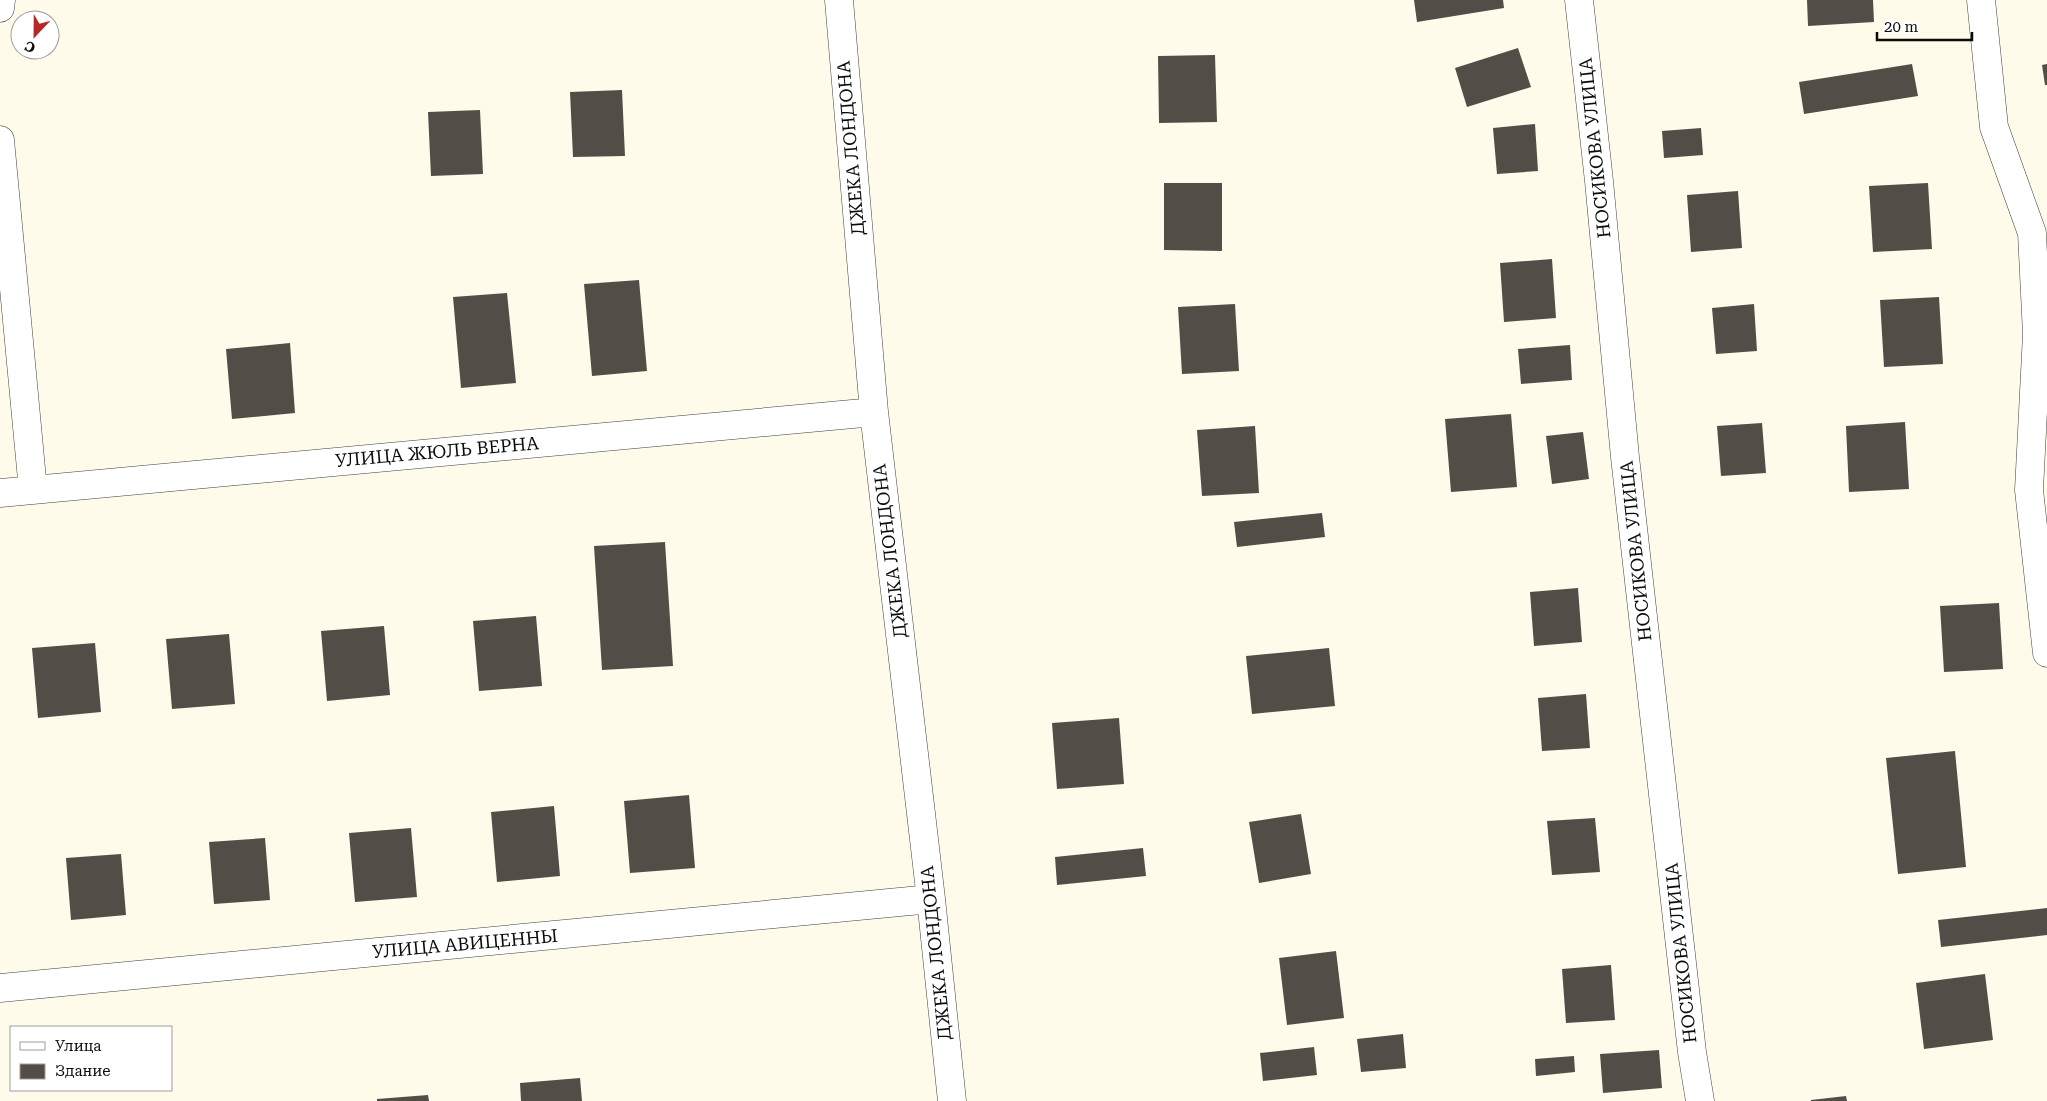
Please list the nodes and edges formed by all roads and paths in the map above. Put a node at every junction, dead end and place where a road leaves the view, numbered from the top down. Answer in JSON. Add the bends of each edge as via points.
{"nodes":[{"id":1,"x":1,"y":0,"type":"edge"},
{"id":2,"x":839,"y":0,"type":"edge"},
{"id":3,"x":1579,"y":0,"type":"edge"},
{"id":4,"x":1981,"y":0,"type":"edge"},
{"id":5,"x":0,"y":8,"type":"edge"},
{"id":6,"x":0,"y":140,"type":"edge"},
{"id":7,"x":874,"y":412,"type":"junction"},
{"id":8,"x":32,"y":490,"type":"junction"},
{"id":9,"x":0,"y":493,"type":"edge"},
{"id":10,"x":2047,"y":653,"type":"edge"},
{"id":11,"x":931,"y":899,"type":"junction"},
{"id":12,"x":0,"y":988,"type":"edge"},
{"id":13,"x":952,"y":1101,"type":"edge"},
{"id":14,"x":1700,"y":1101,"type":"edge"}],
"edges":[{"from":1,"to":5,"type":"street"},
{"from":2,"to":7,"type":"street","name":"ДЖЕКА ЛОНДОНА"},
{"from":3,"to":14,"type":"street","name":"НОСИКОВА УЛИЦА","via":[[1625,457]]},
{"from":4,"to":10,"type":"street","via":[[1994,127],[2032,233],[2037,334],[2029,490]]},
{"from":6,"to":8,"type":"street"},
{"from":7,"to":8,"type":"street","name":"УЛИЦА ЖЮЛЬ ВЕРНА"},
{"from":7,"to":11,"type":"street","name":"ДЖЕКА ЛОНДОНА"},
{"from":8,"to":9,"type":"street","name":"УЛИЦА ЖЮЛЬ ВЕРНА"},
{"from":11,"to":12,"type":"street","name":"УЛИЦА АВИЦЕННЫ"},
{"from":11,"to":13,"type":"street","name":"ДЖЕКА ЛОНДОНА"}]}
